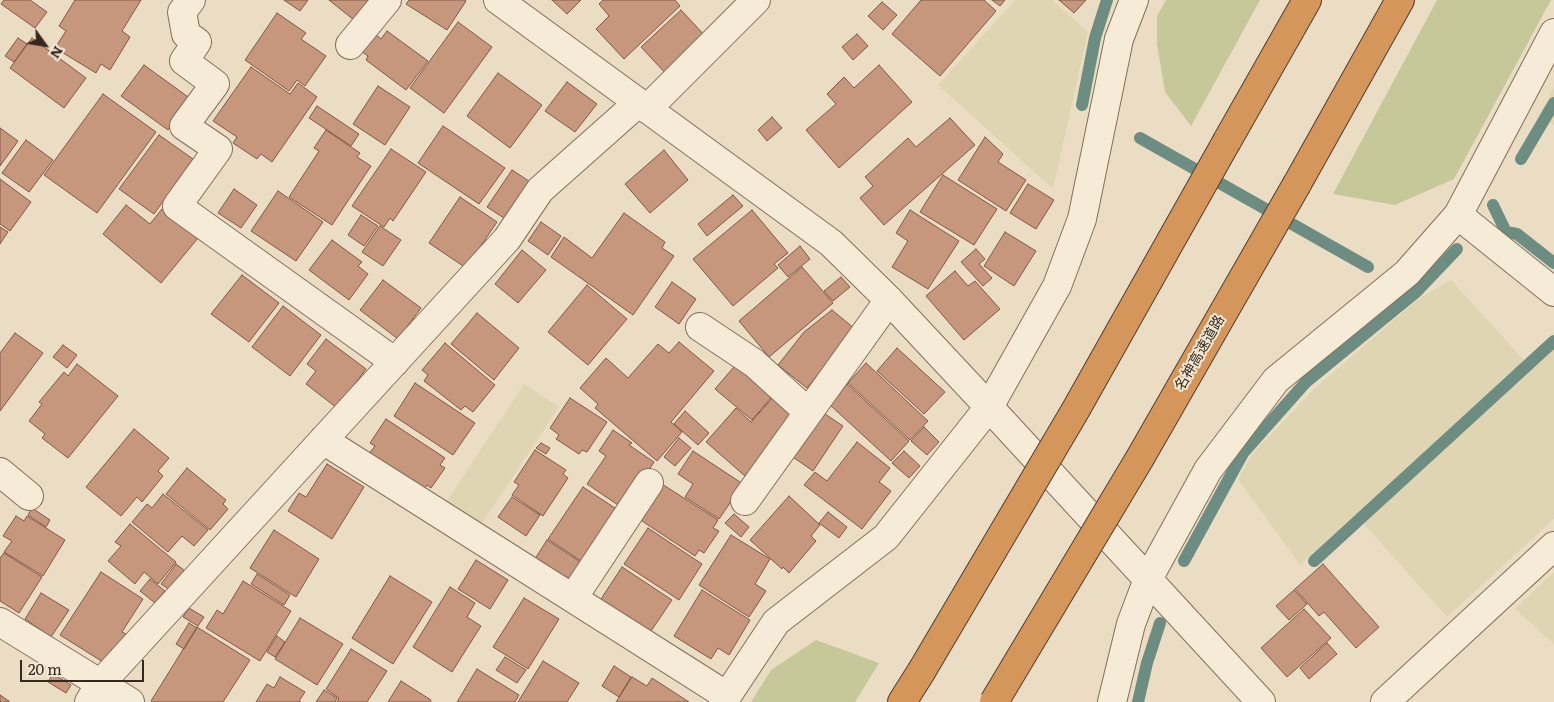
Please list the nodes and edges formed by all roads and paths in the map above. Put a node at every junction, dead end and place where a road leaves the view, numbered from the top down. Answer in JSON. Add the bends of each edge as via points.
{"nodes":[{"id":1,"x":191,"y":0,"type":"edge"},
{"id":2,"x":387,"y":0,"type":"edge"},
{"id":3,"x":498,"y":0,"type":"edge"},
{"id":4,"x":756,"y":0,"type":"edge"},
{"id":5,"x":1134,"y":0,"type":"edge"},
{"id":6,"x":1306,"y":0,"type":"edge"},
{"id":7,"x":1400,"y":0,"type":"edge"},
{"id":8,"x":1554,"y":33,"type":"edge"},
{"id":9,"x":350,"y":45,"type":"dead end"},
{"id":10,"x":643,"y":106,"type":"junction"},
{"id":11,"x":1458,"y":215,"type":"junction"},
{"id":12,"x":1554,"y":292,"type":"edge"},
{"id":13,"x":889,"y":300,"type":"junction"},
{"id":14,"x":700,"y":327,"type":"dead end"},
{"id":15,"x":395,"y":362,"type":"junction"},
{"id":16,"x":989,"y":407,"type":"junction"},
{"id":17,"x":808,"y":412,"type":"junction"},
{"id":18,"x":323,"y":440,"type":"junction"},
{"id":19,"x":0,"y":472,"type":"edge"},
{"id":20,"x":649,"y":482,"type":"dead end"},
{"id":21,"x":29,"y":496,"type":"dead end"},
{"id":22,"x":745,"y":501,"type":"dead end"},
{"id":23,"x":1554,"y":546,"type":"edge"},
{"id":24,"x":1148,"y":579,"type":"junction"},
{"id":25,"x":572,"y":598,"type":"junction"},
{"id":26,"x":0,"y":622,"type":"edge"},
{"id":27,"x":94,"y":693,"type":"edge"},
{"id":28,"x":725,"y":699,"type":"edge"},
{"id":29,"x":130,"y":702,"type":"edge"},
{"id":30,"x":902,"y":702,"type":"edge"},
{"id":31,"x":994,"y":702,"type":"edge"},
{"id":32,"x":1112,"y":702,"type":"edge"},
{"id":33,"x":1261,"y":702,"type":"edge"},
{"id":34,"x":1385,"y":702,"type":"edge"}],
"edges":[{"from":1,"to":15,"type":"street","via":[[182,12],[186,34],[197,42],[184,61],[215,84],[184,126],[218,149],[177,206]]},
{"from":2,"to":9,"type":"street"},
{"from":3,"to":10,"type":"street"},
{"from":4,"to":10,"type":"street"},
{"from":5,"to":16,"type":"street","via":[[1119,39],[1082,219],[1058,286]]},
{"from":6,"to":30,"type":"highway","bridge":true,"via":[[1074,412]]},
{"from":7,"to":31,"type":"highway","name":"名神高速道路","bridge":true,"via":[[1140,458]]},
{"from":8,"to":11,"type":"street"},
{"from":10,"to":13,"type":"street","via":[[831,243]]},
{"from":10,"to":15,"type":"street","via":[[540,190],[507,240]]},
{"from":11,"to":12,"type":"street"},
{"from":11,"to":24,"type":"street","via":[[1407,273],[1276,380],[1208,470]]},
{"from":13,"to":16,"type":"street"},
{"from":13,"to":17,"type":"street"},
{"from":14,"to":17,"type":"street","via":[[754,363]]},
{"from":15,"to":18,"type":"street"},
{"from":16,"to":24,"type":"street"},
{"from":16,"to":28,"type":"street","via":[[886,537],[776,622]]},
{"from":17,"to":22,"type":"street"},
{"from":18,"to":25,"type":"street"},
{"from":18,"to":27,"type":"street"},
{"from":19,"to":21,"type":"street"},
{"from":20,"to":25,"type":"street"},
{"from":23,"to":34,"type":"street"},
{"from":24,"to":32,"type":"street","via":[[1131,624]]},
{"from":24,"to":33,"type":"street"},
{"from":25,"to":28,"type":"street"},
{"from":26,"to":27,"type":"street"},
{"from":27,"to":29,"type":"street"}]}
